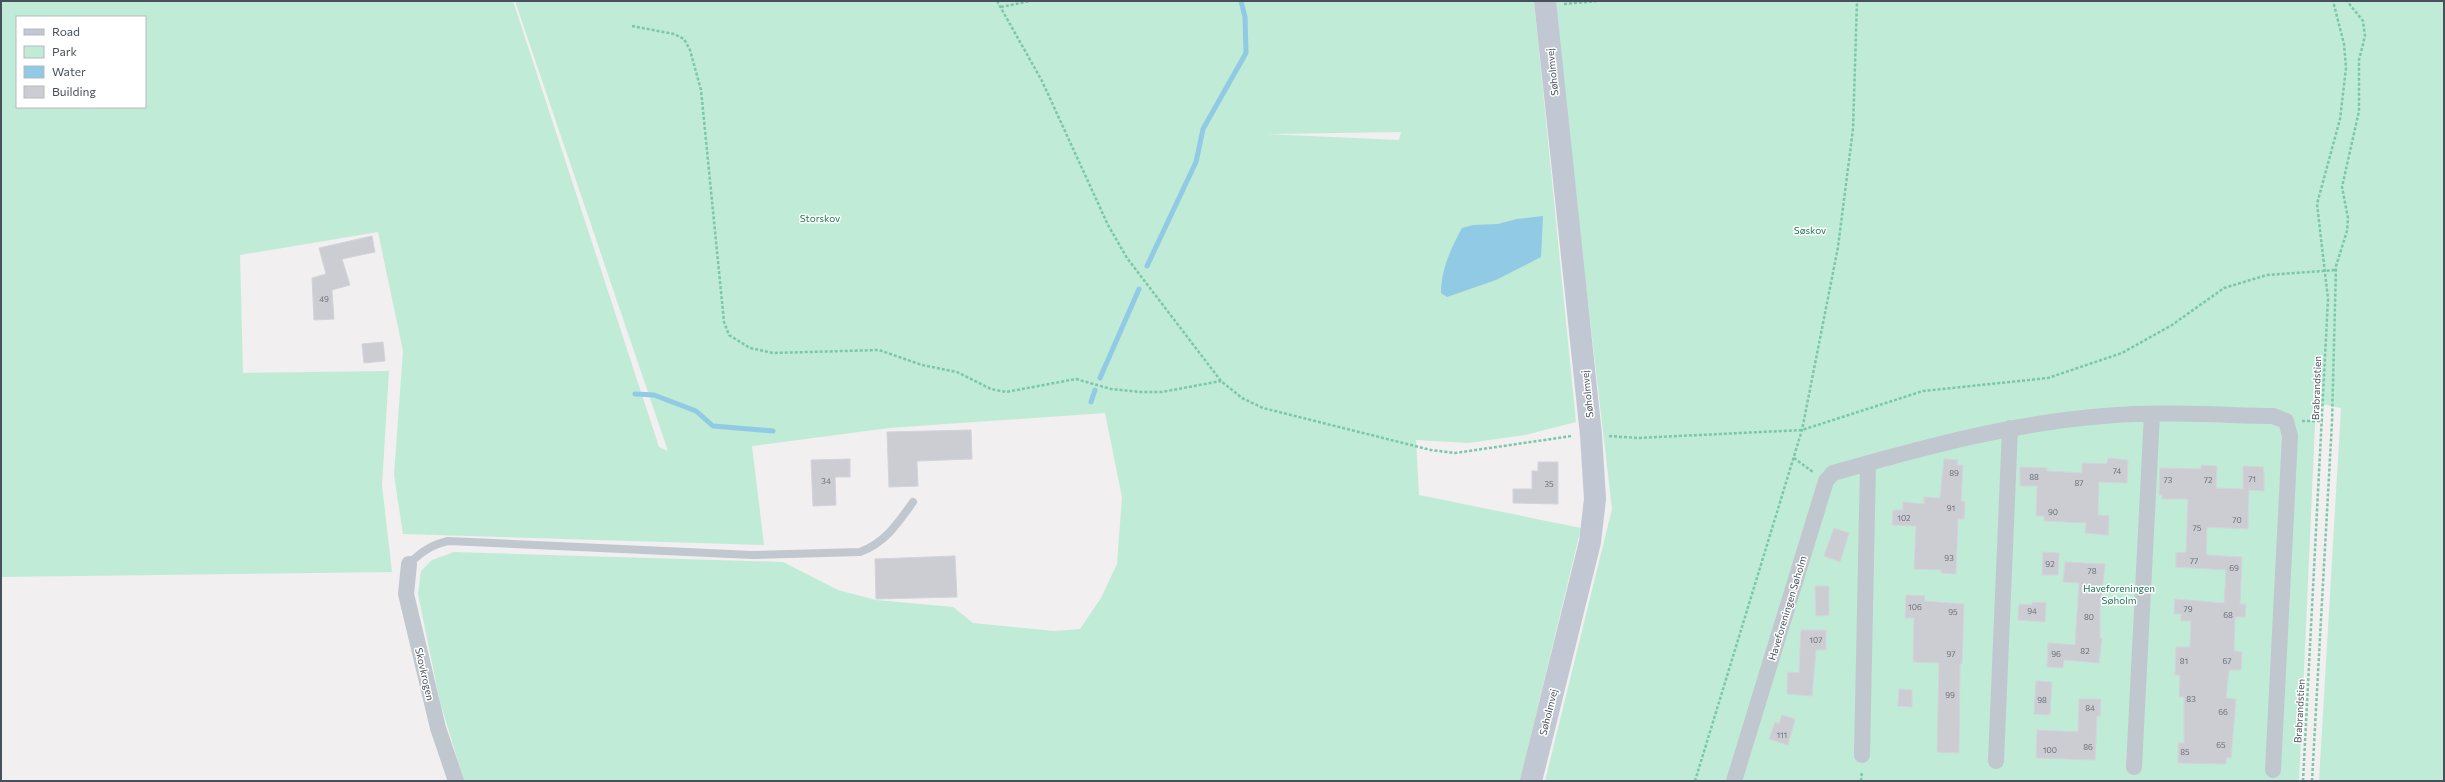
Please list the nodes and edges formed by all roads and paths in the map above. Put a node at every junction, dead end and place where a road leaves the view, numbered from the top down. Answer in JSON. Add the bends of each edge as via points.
{"nodes":[{"id":1,"x":997,"y":1,"type":"edge"},
{"id":2,"x":1030,"y":1,"type":"edge"},
{"id":3,"x":1597,"y":1,"type":"edge"},
{"id":4,"x":1857,"y":1,"type":"edge"},
{"id":5,"x":2333,"y":1,"type":"edge"},
{"id":6,"x":2348,"y":1,"type":"edge"},
{"id":7,"x":1545,"y":4,"type":"edge"},
{"id":8,"x":1001,"y":8,"type":"junction"},
{"id":9,"x":632,"y":26,"type":"dead end"},
{"id":10,"x":2326,"y":270,"type":"junction"},
{"id":11,"x":2336,"y":270,"type":"junction"},
{"id":12,"x":1220,"y":381,"type":"junction"},
{"id":13,"x":2152,"y":414,"type":"junction"},
{"id":14,"x":2010,"y":428,"type":"junction"},
{"id":15,"x":1802,"y":430,"type":"junction"},
{"id":16,"x":1591,"y":435,"type":"junction"},
{"id":17,"x":1794,"y":458,"type":"junction"},
{"id":18,"x":1868,"y":463,"type":"junction"},
{"id":19,"x":1826,"y":481,"type":"junction"},
{"id":20,"x":914,"y":502,"type":"dead end"},
{"id":21,"x":409,"y":564,"type":"joint"},
{"id":22,"x":1862,"y":755,"type":"dead end"},
{"id":23,"x":1996,"y":761,"type":"dead end"},
{"id":24,"x":2134,"y":767,"type":"dead end"},
{"id":25,"x":2272,"y":770,"type":"dead end"},
{"id":26,"x":456,"y":781,"type":"edge"},
{"id":27,"x":1531,"y":781,"type":"edge"},
{"id":28,"x":1695,"y":781,"type":"edge"},
{"id":29,"x":1734,"y":781,"type":"edge"},
{"id":30,"x":2303,"y":781,"type":"edge"},
{"id":31,"x":2312,"y":781,"type":"edge"}],
"edges":[{"from":1,"to":8,"type":"path"},
{"from":2,"to":8,"type":"path"},
{"from":3,"to":7,"type":"path"},
{"from":4,"to":15,"type":"path","via":[[1852,137],[1838,247]]},
{"from":5,"to":10,"type":"path","name":"Brabrandstien","via":[[2344,44],[2346,68],[2340,119],[2317,204],[2317,219]]},
{"from":6,"to":11,"type":"path","via":[[2363,21],[2366,36],[2358,60],[2359,111],[2342,187],[2348,218],[2347,231]]},
{"from":7,"to":16,"type":"street","name":"Søholmvej"},
{"from":8,"to":12,"type":"path","via":[[1042,81],[1108,225],[1127,258]]},
{"from":9,"to":12,"type":"path","via":[[674,34],[684,39],[690,50],[701,90],[724,322],[729,335],[750,348],[773,352],[879,350],[922,365],[957,372],[991,389],[1006,392],[1076,379],[1110,389],[1141,392],[1162,392]]},
{"from":10,"to":11,"type":"path"},
{"from":10,"to":15,"type":"path","via":[[2267,275],[2224,288],[2172,325],[2122,353],[2048,378],[1923,391]]},
{"from":10,"to":30,"type":"path","name":"Brabrandstien","via":[[2328,299],[2323,421]]},
{"from":11,"to":31,"type":"path","via":[[2332,422]]},
{"from":12,"to":16,"type":"path","via":[[1242,398],[1263,408],[1431,450],[1455,453],[1563,436]]},
{"from":13,"to":14,"type":"street","via":[[2104,416]]},
{"from":13,"to":24,"type":"street"},
{"from":13,"to":25,"type":"street","via":[[2273,416],[2286,421],[2290,436]]},
{"from":14,"to":18,"type":"street"},
{"from":14,"to":23,"type":"street"},
{"from":15,"to":16,"type":"path","via":[[1638,438]]},
{"from":15,"to":17,"type":"path"},
{"from":16,"to":27,"type":"street","name":"Søholmvej","via":[[1595,499],[1590,542]]},
{"from":17,"to":19,"type":"path"},
{"from":17,"to":28,"type":"path"},
{"from":18,"to":19,"type":"street","via":[[1832,473]]},
{"from":18,"to":22,"type":"street"},
{"from":19,"to":29,"type":"street","name":"Haveforeningen Søholm"},
{"from":20,"to":21,"type":"lane","via":[[887,536],[860,552],[752,555],[448,541],[434,544]]},
{"from":21,"to":26,"type":"street","name":"Skovkrogen","via":[[406,594],[438,728]]}]}
